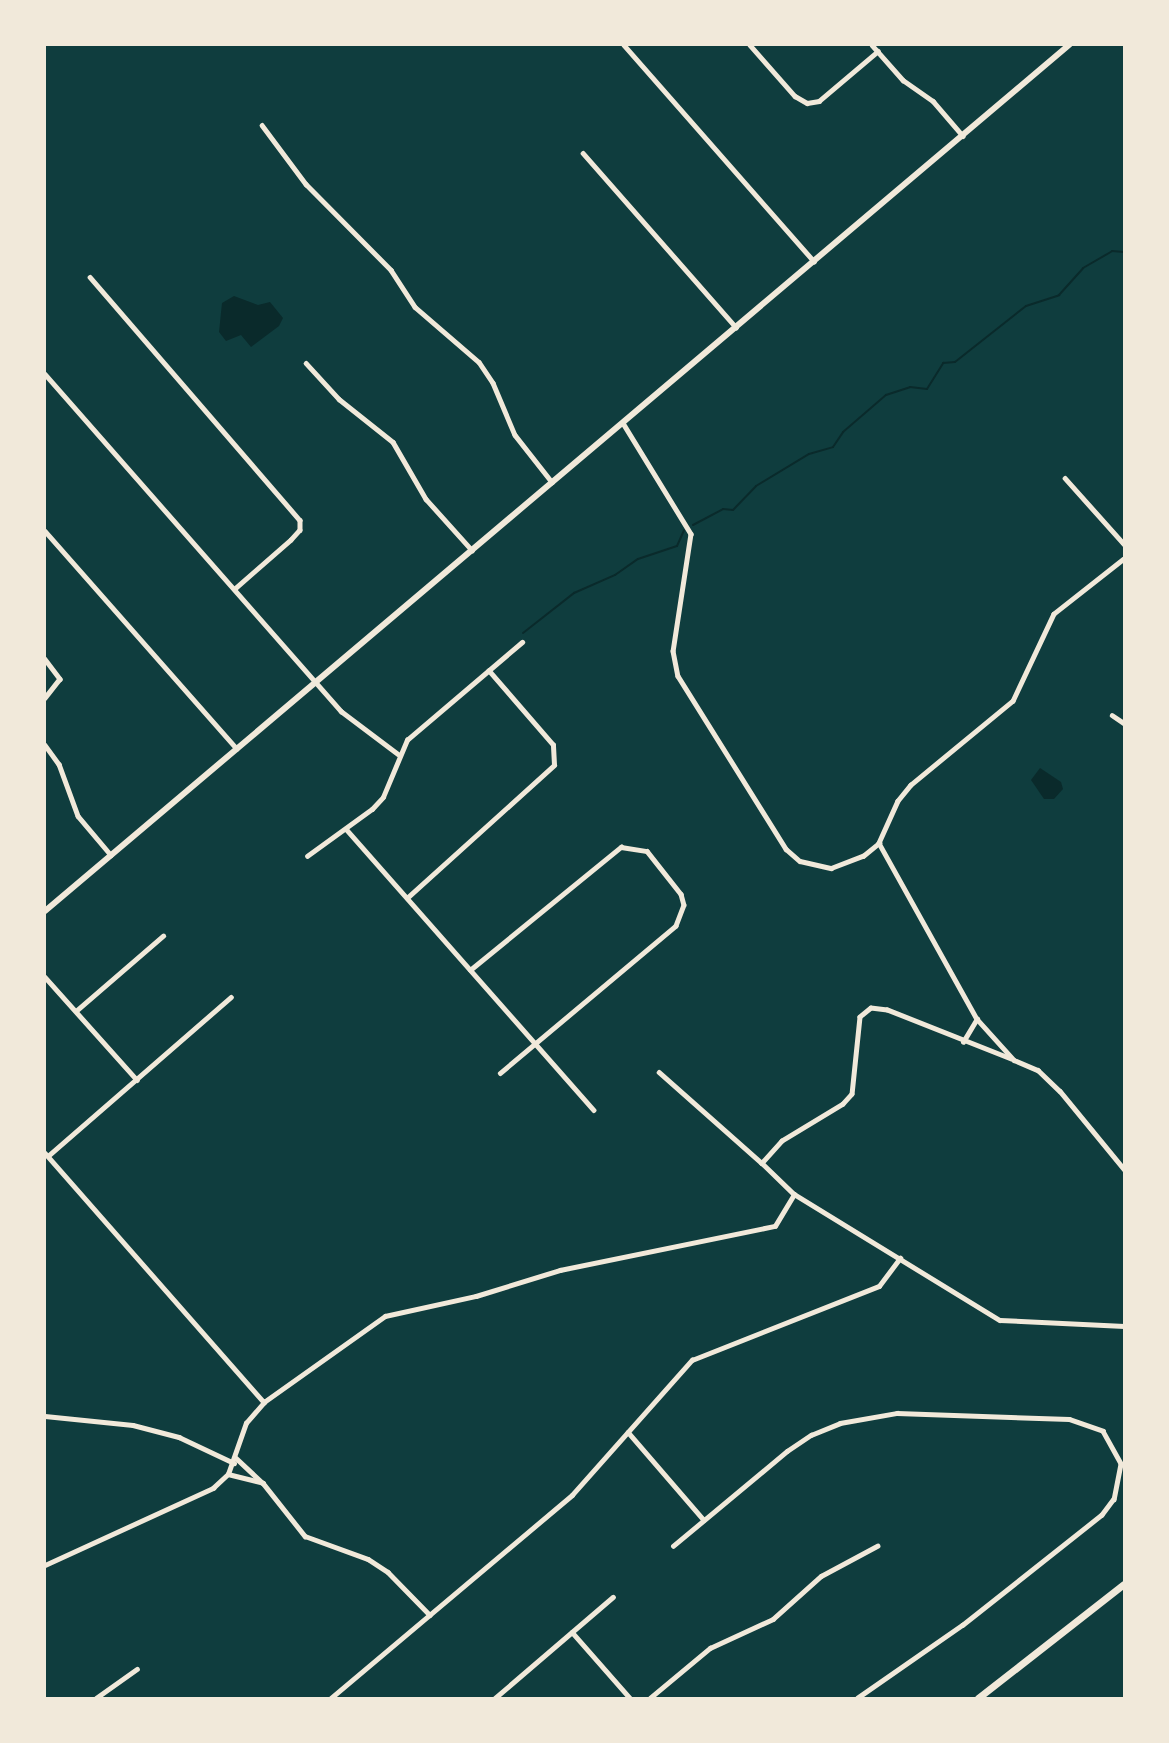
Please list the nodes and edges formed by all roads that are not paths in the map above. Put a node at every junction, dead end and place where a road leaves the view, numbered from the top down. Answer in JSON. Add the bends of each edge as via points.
{"nodes":[{"id":1,"x":624,"y":45,"type":"edge"},
{"id":2,"x":750,"y":45,"type":"edge"},
{"id":3,"x":872,"y":45,"type":"edge"},
{"id":4,"x":1069,"y":45,"type":"edge"},
{"id":5,"x":878,"y":51,"type":"junction"},
{"id":6,"x":262,"y":124,"type":"dead end"},
{"id":7,"x":963,"y":136,"type":"junction"},
{"id":8,"x":583,"y":153,"type":"dead end"},
{"id":9,"x":814,"y":261,"type":"junction"},
{"id":10,"x":90,"y":277,"type":"dead end"},
{"id":11,"x":736,"y":327,"type":"junction"},
{"id":12,"x":306,"y":363,"type":"dead end"},
{"id":13,"x":45,"y":374,"type":"edge"},
{"id":14,"x":623,"y":423,"type":"junction"},
{"id":15,"x":1065,"y":478,"type":"dead end"},
{"id":16,"x":552,"y":482,"type":"junction"},
{"id":17,"x":45,"y":531,"type":"edge"},
{"id":18,"x":1124,"y":544,"type":"edge"},
{"id":19,"x":472,"y":550,"type":"junction"},
{"id":20,"x":1124,"y":559,"type":"edge"},
{"id":21,"x":235,"y":589,"type":"junction"},
{"id":22,"x":522,"y":642,"type":"dead end"},
{"id":23,"x":45,"y":659,"type":"edge"},
{"id":24,"x":489,"y":671,"type":"junction"},
{"id":25,"x":316,"y":682,"type":"junction"},
{"id":26,"x":45,"y":698,"type":"edge"},
{"id":27,"x":1112,"y":716,"type":"dead end"},
{"id":28,"x":1124,"y":723,"type":"edge"},
{"id":29,"x":45,"y":745,"type":"edge"},
{"id":30,"x":237,"y":748,"type":"junction"},
{"id":31,"x":398,"y":754,"type":"junction"},
{"id":32,"x":347,"y":830,"type":"junction"},
{"id":33,"x":879,"y":843,"type":"junction"},
{"id":34,"x":111,"y":855,"type":"junction"},
{"id":35,"x":307,"y":856,"type":"dead end"},
{"id":36,"x":407,"y":898,"type":"junction"},
{"id":37,"x":45,"y":911,"type":"edge"},
{"id":38,"x":163,"y":936,"type":"dead end"},
{"id":39,"x":470,"y":969,"type":"junction"},
{"id":40,"x":45,"y":977,"type":"edge"},
{"id":41,"x":231,"y":997,"type":"dead end"},
{"id":42,"x":76,"y":1011,"type":"junction"},
{"id":43,"x":976,"y":1019,"type":"junction"},
{"id":44,"x":963,"y":1042,"type":"junction"},
{"id":45,"x":535,"y":1044,"type":"junction"},
{"id":46,"x":1014,"y":1060,"type":"junction"},
{"id":47,"x":659,"y":1072,"type":"dead end"},
{"id":48,"x":501,"y":1073,"type":"dead end"},
{"id":49,"x":137,"y":1080,"type":"junction"},
{"id":50,"x":594,"y":1110,"type":"dead end"},
{"id":51,"x":46,"y":1155,"type":"edge"},
{"id":52,"x":762,"y":1163,"type":"junction"},
{"id":53,"x":1124,"y":1169,"type":"edge"},
{"id":54,"x":794,"y":1194,"type":"junction"},
{"id":55,"x":900,"y":1258,"type":"junction"},
{"id":56,"x":1124,"y":1326,"type":"edge"},
{"id":57,"x":264,"y":1402,"type":"junction"},
{"id":58,"x":45,"y":1416,"type":"edge"},
{"id":59,"x":628,"y":1431,"type":"junction"},
{"id":60,"x":236,"y":1458,"type":"junction"},
{"id":61,"x":234,"y":1464,"type":"junction"},
{"id":62,"x":228,"y":1474,"type":"junction"},
{"id":63,"x":264,"y":1484,"type":"junction"},
{"id":64,"x":704,"y":1520,"type":"junction"},
{"id":65,"x":673,"y":1546,"type":"dead end"},
{"id":66,"x":877,"y":1546,"type":"dead end"},
{"id":67,"x":45,"y":1565,"type":"edge"},
{"id":68,"x":1124,"y":1584,"type":"edge"},
{"id":69,"x":614,"y":1597,"type":"dead end"},
{"id":70,"x":430,"y":1615,"type":"junction"},
{"id":71,"x":572,"y":1632,"type":"junction"},
{"id":72,"x":137,"y":1669,"type":"dead end"},
{"id":73,"x":96,"y":1698,"type":"edge"},
{"id":74,"x":332,"y":1698,"type":"edge"},
{"id":75,"x":495,"y":1698,"type":"edge"},
{"id":76,"x":630,"y":1698,"type":"edge"},
{"id":77,"x":650,"y":1698,"type":"edge"},
{"id":78,"x":858,"y":1698,"type":"edge"},
{"id":79,"x":978,"y":1698,"type":"edge"}],
"edges":[{"from":1,"to":9,"type":"street"},
{"from":2,"to":5,"type":"street","via":[[795,96],[807,103],[819,101]]},
{"from":3,"to":5,"type":"street"},
{"from":4,"to":7,"type":"street"},
{"from":5,"to":7,"type":"street","via":[[903,81],[933,101]]},
{"from":6,"to":16,"type":"street","via":[[306,184],[391,270],[415,307],[479,362],[493,383],[515,435]]},
{"from":7,"to":9,"type":"street"},
{"from":8,"to":11,"type":"street"},
{"from":9,"to":11,"type":"street"},
{"from":10,"to":21,"type":"street","via":[[300,520],[300,530],[291,540]]},
{"from":11,"to":14,"type":"street"},
{"from":12,"to":19,"type":"street","via":[[339,399],[393,442],[426,499]]},
{"from":13,"to":21,"type":"street"},
{"from":14,"to":16,"type":"street"},
{"from":14,"to":33,"type":"street","via":[[691,534],[673,651],[678,675],[786,849],[800,861],[831,868],[863,856]]},
{"from":15,"to":18,"type":"street"},
{"from":16,"to":19,"type":"street"},
{"from":17,"to":30,"type":"street"},
{"from":19,"to":25,"type":"street"},
{"from":20,"to":33,"type":"street","via":[[1054,614],[1013,701],[911,785],[898,801]]},
{"from":21,"to":25,"type":"street"},
{"from":22,"to":24,"type":"street"},
{"from":23,"to":26,"type":"street","via":[[60,679]]},
{"from":24,"to":31,"type":"street","via":[[407,740]]},
{"from":24,"to":36,"type":"street","via":[[555,751],[554,765],[548,775]]},
{"from":25,"to":30,"type":"street"},
{"from":25,"to":31,"type":"street","via":[[341,711]]},
{"from":27,"to":28,"type":"street"},
{"from":29,"to":34,"type":"street","via":[[59,764],[78,816]]},
{"from":30,"to":34,"type":"street"},
{"from":31,"to":32,"type":"street","via":[[382,797]]},
{"from":32,"to":35,"type":"street"},
{"from":32,"to":36,"type":"street"},
{"from":33,"to":43,"type":"street"},
{"from":34,"to":37,"type":"street"},
{"from":36,"to":39,"type":"street"},
{"from":38,"to":42,"type":"street"},
{"from":39,"to":45,"type":"street"},
{"from":39,"to":45,"type":"street","via":[[621,847],[646,851],[666,872],[684,905],[676,926]]},
{"from":40,"to":42,"type":"street"},
{"from":41,"to":49,"type":"street"},
{"from":42,"to":49,"type":"street"},
{"from":43,"to":44,"type":"street"},
{"from":43,"to":46,"type":"street"},
{"from":44,"to":46,"type":"street"},
{"from":44,"to":52,"type":"street","via":[[877,1007],[864,1012],[852,1094],[843,1104],[782,1141]]},
{"from":45,"to":48,"type":"street"},
{"from":45,"to":50,"type":"street"},
{"from":46,"to":53,"type":"street","via":[[1038,1070],[1060,1090]]},
{"from":47,"to":52,"type":"street"},
{"from":49,"to":51,"type":"street"},
{"from":51,"to":57,"type":"street"},
{"from":52,"to":54,"type":"street"},
{"from":54,"to":55,"type":"street"},
{"from":54,"to":57,"type":"street","via":[[775,1226],[560,1270],[476,1296],[399,1310]]},
{"from":55,"to":56,"type":"street","via":[[1000,1320]]},
{"from":55,"to":59,"type":"street","via":[[879,1286],[692,1360]]},
{"from":57,"to":60,"type":"street","via":[[246,1423]]},
{"from":58,"to":61,"type":"street","via":[[133,1425],[168,1434]]},
{"from":59,"to":64,"type":"street"},
{"from":59,"to":70,"type":"street","via":[[572,1495]]},
{"from":60,"to":61,"type":"street"},
{"from":60,"to":63,"type":"street"},
{"from":61,"to":62,"type":"street"},
{"from":62,"to":63,"type":"street"},
{"from":62,"to":67,"type":"street","via":[[213,1488]]},
{"from":63,"to":70,"type":"street","via":[[305,1536],[368,1559],[388,1572]]},
{"from":64,"to":65,"type":"street"},
{"from":64,"to":78,"type":"street","via":[[811,1435],[869,1416],[897,1413],[1069,1419],[1103,1431],[1121,1464],[1114,1499],[1102,1515],[963,1625]]},
{"from":66,"to":77,"type":"street","via":[[820,1576],[773,1619],[710,1648]]},
{"from":68,"to":79,"type":"main road"},
{"from":69,"to":71,"type":"street"},
{"from":70,"to":74,"type":"street"},
{"from":71,"to":75,"type":"street"},
{"from":71,"to":76,"type":"street"},
{"from":72,"to":73,"type":"street"}]}
